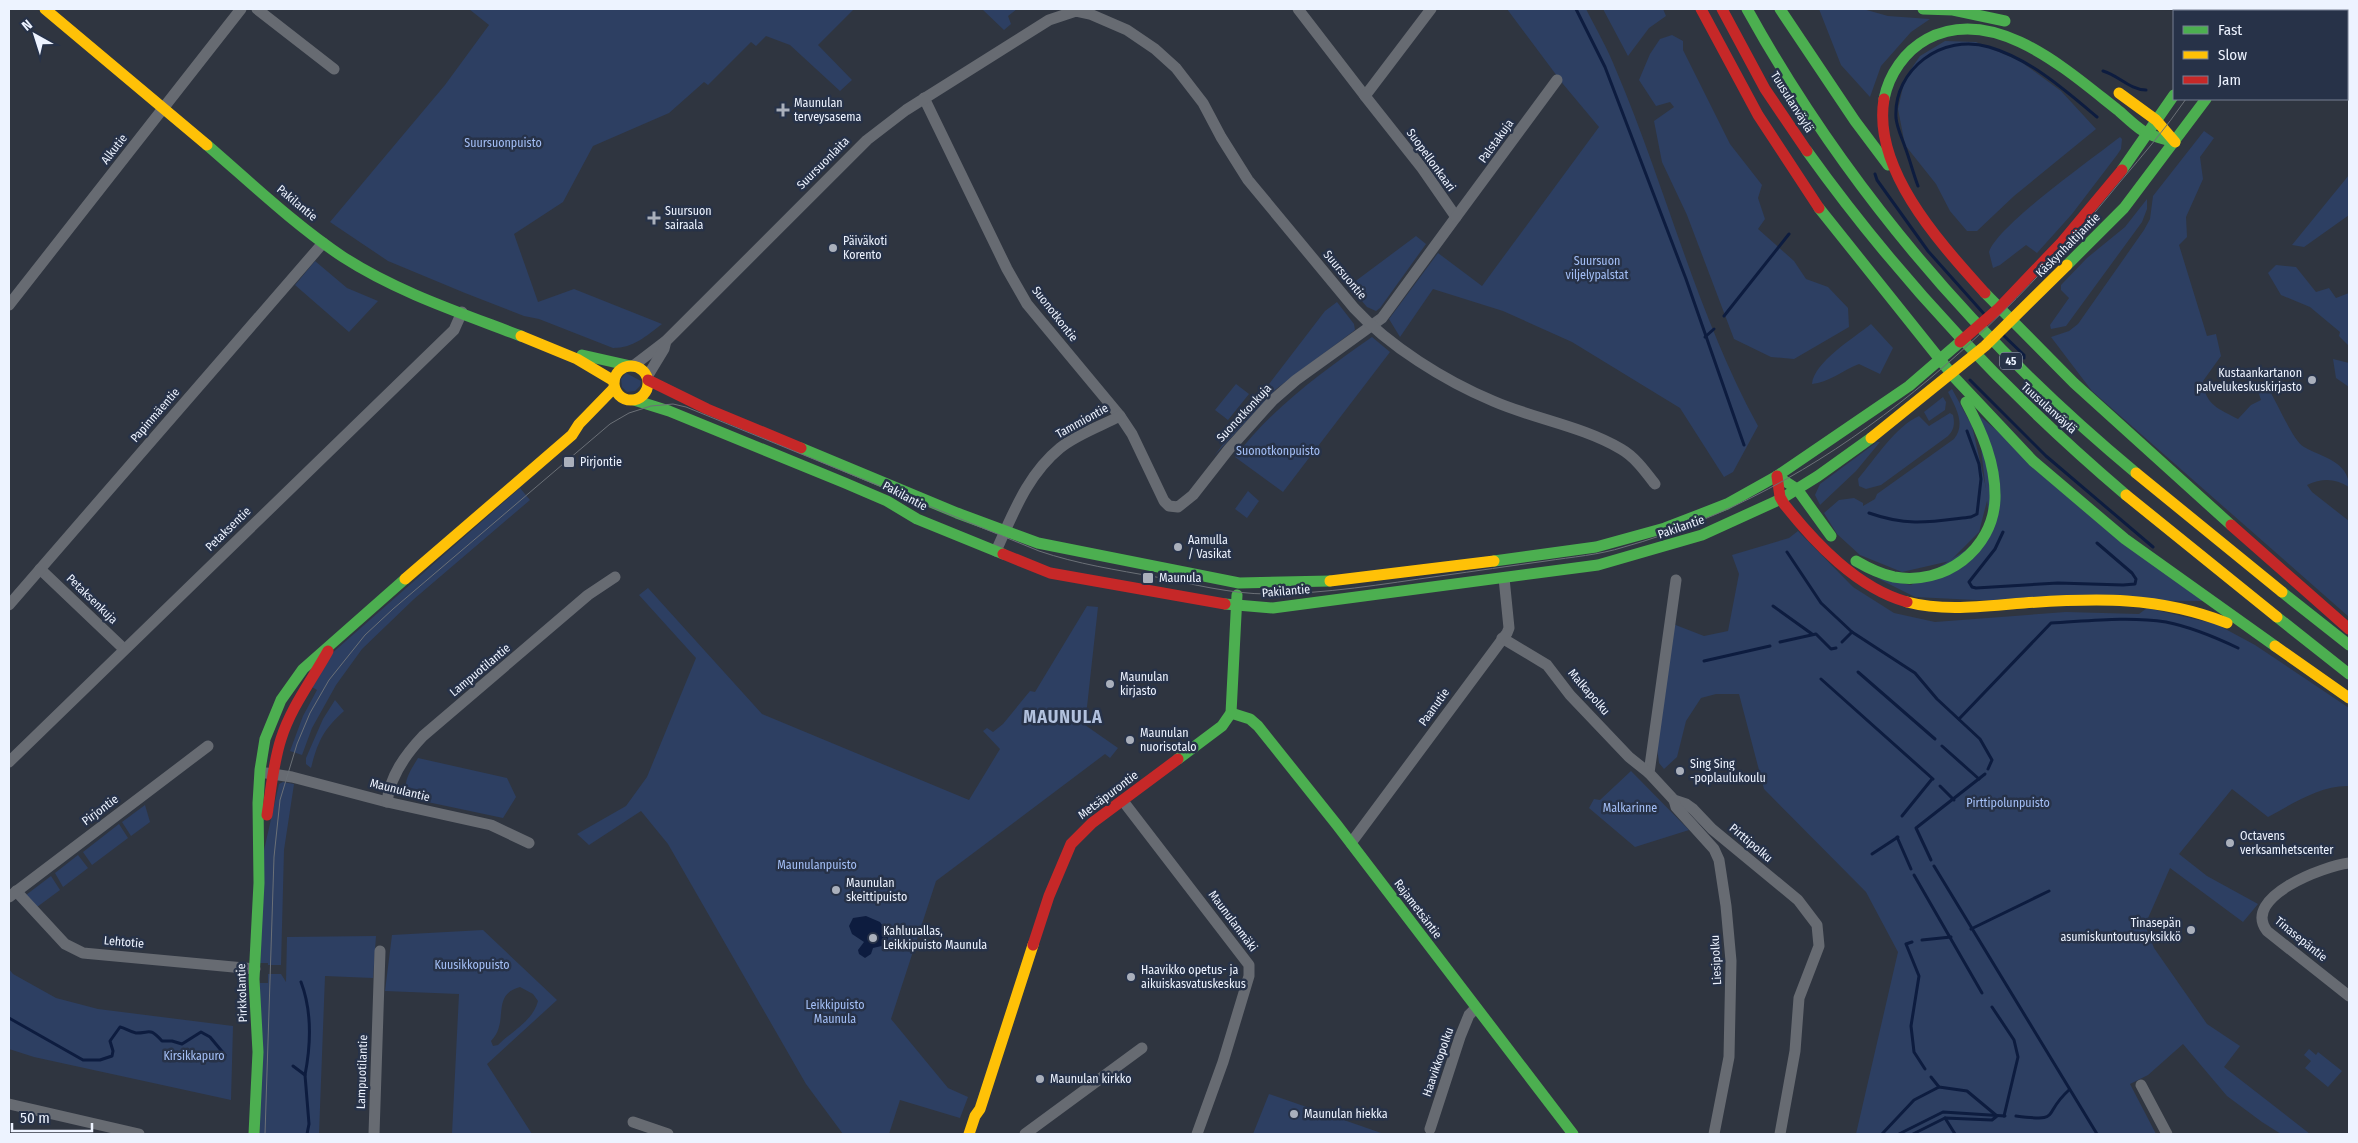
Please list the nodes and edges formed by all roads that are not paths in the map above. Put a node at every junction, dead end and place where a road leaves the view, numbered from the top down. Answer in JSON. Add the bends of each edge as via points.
{"nodes":[{"id":1,"x":45,"y":9,"type":"edge"},
{"id":2,"x":241,"y":9,"type":"edge"},
{"id":3,"x":257,"y":9,"type":"edge"},
{"id":4,"x":1298,"y":9,"type":"edge"},
{"id":5,"x":1431,"y":9,"type":"edge"},
{"id":6,"x":1701,"y":9,"type":"edge"},
{"id":7,"x":1722,"y":9,"type":"edge"},
{"id":8,"x":1747,"y":9,"type":"edge"},
{"id":9,"x":1780,"y":9,"type":"edge"},
{"id":10,"x":1924,"y":9,"type":"edge"},
{"id":11,"x":1076,"y":10,"type":"edge"},
{"id":12,"x":2018,"y":27,"type":"dead end"},
{"id":13,"x":334,"y":69,"type":"dead end"},
{"id":14,"x":1557,"y":80,"type":"dead end"},
{"id":15,"x":2110,"y":87,"type":"dead end"},
{"id":16,"x":1366,"y":96,"type":"junction"},
{"id":17,"x":2173,"y":96,"type":"edge"},
{"id":18,"x":924,"y":98,"type":"junction"},
{"id":19,"x":2205,"y":100,"type":"edge"},
{"id":20,"x":163,"y":108,"type":"junction"},
{"id":21,"x":2156,"y":120,"type":"junction"},
{"id":22,"x":2146,"y":134,"type":"junction"},
{"id":23,"x":2175,"y":142,"type":"junction"},
{"id":24,"x":1905,"y":187,"type":"junction"},
{"id":25,"x":1456,"y":217,"type":"junction"},
{"id":26,"x":323,"y":243,"type":"junction"},
{"id":27,"x":9,"y":305,"type":"edge"},
{"id":28,"x":462,"y":312,"type":"junction"},
{"id":29,"x":1372,"y":326,"type":"junction"},
{"id":30,"x":667,"y":340,"type":"junction"},
{"id":31,"x":570,"y":354,"type":"junction"},
{"id":32,"x":632,"y":366,"type":"junction"},
{"id":33,"x":1947,"y":370,"type":"junction"},
{"id":34,"x":647,"y":378,"type":"junction"},
{"id":35,"x":1918,"y":379,"type":"joint"},
{"id":36,"x":614,"y":384,"type":"junction"},
{"id":37,"x":1930,"y":393,"type":"joint"},
{"id":38,"x":630,"y":400,"type":"junction"},
{"id":39,"x":1120,"y":416,"type":"junction"},
{"id":40,"x":572,"y":435,"type":"junction"},
{"id":41,"x":1777,"y":476,"type":"junction"},
{"id":42,"x":1655,"y":484,"type":"dead end"},
{"id":43,"x":1797,"y":489,"type":"junction"},
{"id":44,"x":1781,"y":499,"type":"junction"},
{"id":45,"x":1169,"y":506,"type":"joint"},
{"id":46,"x":1005,"y":531,"type":"junction"},
{"id":47,"x":996,"y":552,"type":"junction"},
{"id":48,"x":40,"y":569,"type":"junction"},
{"id":49,"x":615,"y":577,"type":"dead end"},
{"id":50,"x":1504,"y":578,"type":"junction"},
{"id":51,"x":1676,"y":580,"type":"dead end"},
{"id":52,"x":1239,"y":583,"type":"junction"},
{"id":53,"x":9,"y":605,"type":"edge"},
{"id":54,"x":1236,"y":605,"type":"junction"},
{"id":55,"x":2349,"y":630,"type":"edge"},
{"id":56,"x":1502,"y":638,"type":"junction"},
{"id":57,"x":331,"y":644,"type":"junction"},
{"id":58,"x":2349,"y":645,"type":"edge"},
{"id":59,"x":124,"y":649,"type":"junction"},
{"id":60,"x":2289,"y":655,"type":"junction"},
{"id":61,"x":2349,"y":674,"type":"edge"},
{"id":62,"x":2349,"y":698,"type":"edge"},
{"id":63,"x":1231,"y":713,"type":"junction"},
{"id":64,"x":208,"y":746,"type":"dead end"},
{"id":65,"x":9,"y":762,"type":"edge"},
{"id":66,"x":261,"y":773,"type":"junction"},
{"id":67,"x":1649,"y":773,"type":"junction"},
{"id":68,"x":274,"y":774,"type":"junction"},
{"id":69,"x":1674,"y":800,"type":"junction"},
{"id":70,"x":1123,"y":801,"type":"junction"},
{"id":71,"x":387,"y":802,"type":"junction"},
{"id":72,"x":529,"y":843,"type":"dead end"},
{"id":73,"x":1351,"y":843,"type":"junction"},
{"id":74,"x":259,"y":851,"type":"junction"},
{"id":75,"x":2349,"y":863,"type":"edge"},
{"id":76,"x":12,"y":894,"type":"edge"},
{"id":77,"x":380,"y":952,"type":"dead end"},
{"id":78,"x":255,"y":969,"type":"junction"},
{"id":79,"x":2349,"y":996,"type":"edge"},
{"id":80,"x":1476,"y":1008,"type":"junction"},
{"id":81,"x":1142,"y":1048,"type":"dead end"},
{"id":82,"x":2141,"y":1085,"type":"dead end"},
{"id":83,"x":9,"y":1104,"type":"edge"},
{"id":84,"x":633,"y":1122,"type":"dead end"},
{"id":85,"x":1430,"y":1128,"type":"dead end"},
{"id":86,"x":139,"y":1134,"type":"edge"},
{"id":87,"x":254,"y":1134,"type":"edge"},
{"id":88,"x":374,"y":1134,"type":"edge"},
{"id":89,"x":668,"y":1134,"type":"edge"},
{"id":90,"x":974,"y":1134,"type":"edge"},
{"id":91,"x":1025,"y":1134,"type":"edge"},
{"id":92,"x":1197,"y":1134,"type":"edge"},
{"id":93,"x":1573,"y":1134,"type":"edge"},
{"id":94,"x":1714,"y":1134,"type":"edge"},
{"id":95,"x":1780,"y":1134,"type":"edge"},
{"id":96,"x":2167,"y":1134,"type":"edge"}],
"edges":[{"from":1,"to":20,"type":"main road","name":"Pakilantie"},
{"from":2,"to":20,"type":"street","name":"Alkutie"},
{"from":3,"to":13,"type":"street"},
{"from":4,"to":16,"type":"street","name":"Suopellonkaari"},
{"from":5,"to":16,"type":"street"},
{"from":6,"to":33,"type":"main road","via":[[1732,72],[1786,160],[1825,217]]},
{"from":7,"to":61,"type":"main road","name":"Tuusulanväylä","number":"45","via":[[1780,112],[1831,185],[1941,320],[2002,383],[2112,484]]},
{"from":8,"to":58,"type":"main road","name":"Tuusulanväylä","number":"45","via":[[1799,97],[1848,170],[1956,304],[2018,368],[2124,464]]},
{"from":9,"to":24,"type":"main road","via":[[1855,121]]},
{"from":10,"to":12,"type":"main road","via":[[1981,15]]},
{"from":11,"to":18,"type":"street","name":"Suursuonlaita","via":[[1049,20]]},
{"from":11,"to":29,"type":"street","name":"Suursuontie","via":[[1127,30],[1176,68],[1203,103],[1248,180]]},
{"from":14,"to":25,"type":"street","name":"Palstakuja"},
{"from":15,"to":21,"type":"main road"},
{"from":16,"to":25,"type":"street","name":"Suopellonkaari"},
{"from":17,"to":21,"type":"main road","name":"Käskynhaltijantie"},
{"from":18,"to":30,"type":"street","name":"Suursuonlaita","via":[[888,122],[846,158]]},
{"from":18,"to":39,"type":"street","name":"Suonotkontie","via":[[1007,269],[1025,299]]},
{"from":19,"to":23,"type":"main road","name":"Käskynhaltijantie"},
{"from":20,"to":26,"type":"main road","name":"Pakilantie"},
{"from":20,"to":27,"type":"street","name":"Alkutie"},
{"from":21,"to":22,"type":"main road","name":"Käskynhaltijantie"},
{"from":21,"to":23,"type":"main road"},
{"from":22,"to":23,"type":"main road"},
{"from":22,"to":24,"type":"main road","via":[[2064,70],[2026,46],[1997,32],[1948,30],[1910,50],[1894,70],[1885,90],[1882,106],[1885,140]]},
{"from":22,"to":35,"type":"main road","name":"Käskynhaltijantie","via":[[2094,205],[2022,285],[1973,333]]},
{"from":23,"to":37,"type":"main road","name":"Käskynhaltijantie","via":[[2117,215],[1985,346]]},
{"from":24,"to":55,"type":"main road","via":[[1931,228],[1978,286],[2031,343]]},
{"from":25,"to":29,"type":"street","via":[[1382,318]]},
{"from":26,"to":28,"type":"main road","name":"Pakilantie","via":[[362,269]]},
{"from":26,"to":48,"type":"street","name":"Papinmäentie"},
{"from":28,"to":31,"type":"main road","name":"Pakilantie"},
{"from":28,"to":59,"type":"street","name":"Petaksentie","via":[[454,330]]},
{"from":29,"to":42,"type":"street","name":"Suursuontie","via":[[1469,390],[1537,418],[1597,437],[1621,449],[1636,460]]},
{"from":29,"to":45,"type":"street","name":"Suonotkonkuja","via":[[1284,389],[1251,423],[1183,505]]},
{"from":30,"to":32,"type":"street","name":"Suursuonlaita"},
{"from":30,"to":34,"type":"street","name":"Suursuonlaita"},
{"from":31,"to":32,"type":"main road","name":"Pakilantie"},
{"from":31,"to":36,"type":"main road","name":"Pakilantie"},
{"from":32,"to":34,"type":"main road","via":[[642,370]]},
{"from":32,"to":36,"type":"main road","via":[[620,369]]},
{"from":33,"to":43,"type":"main road","via":[[1972,411],[1994,476],[1989,527],[1969,556],[1943,574],[1931,577],[1903,579],[1879,574],[1857,562],[1842,548]]},
{"from":33,"to":60,"type":"main road","via":[[2009,439],[2080,504],[2171,573]]},
{"from":34,"to":38,"type":"main road","via":[[645,393]]},
{"from":34,"to":46,"type":"main road","name":"Pakilantie","via":[[667,391],[706,408]]},
{"from":35,"to":41,"type":"main road","name":"Pakilantie"},
{"from":36,"to":38,"type":"main road","via":[[618,395]]},
{"from":36,"to":40,"type":"main road"},
{"from":37,"to":43,"type":"main road","name":"Pakilantie"},
{"from":38,"to":40,"type":"main road"},
{"from":38,"to":47,"type":"main road","name":"Pakilantie","via":[[668,411],[863,490],[917,519]]},
{"from":39,"to":45,"type":"street","name":"Suonotkontie"},
{"from":39,"to":46,"type":"street","name":"Tammiontie","via":[[1055,452],[1022,492]]},
{"from":40,"to":57,"type":"main road"},
{"from":41,"to":43,"type":"main road"},
{"from":41,"to":44,"type":"main road"},
{"from":41,"to":52,"type":"main road","name":"Pakilantie","via":[[1728,504],[1695,517],[1596,547],[1344,581]]},
{"from":43,"to":44,"type":"main road","name":"Pakilantie"},
{"from":44,"to":50,"type":"main road","name":"Pakilantie","via":[[1702,535],[1646,553],[1598,565]]},
{"from":44,"to":60,"type":"main road","via":[[1831,555],[1850,571],[1874,588],[1909,602],[1956,607],[2095,599],[2172,604],[2209,614]]},
{"from":46,"to":47,"type":"street","name":"Tammiontie"},
{"from":46,"to":52,"type":"main road","name":"Pakilantie","via":[[1058,548]]},
{"from":47,"to":54,"type":"main road","name":"Pakilantie","via":[[1064,576]]},
{"from":48,"to":53,"type":"street","name":"Papinmäentie"},
{"from":48,"to":59,"type":"street","name":"Petaksenkuja"},
{"from":49,"to":71,"type":"street","name":"Lampuotilantie","via":[[588,595],[423,736],[399,767],[389,788]]},
{"from":50,"to":54,"type":"main road","name":"Pakilantie","via":[[1283,607]]},
{"from":50,"to":56,"type":"street","name":"Paanutie","via":[[1509,628]]},
{"from":51,"to":67,"type":"street"},
{"from":52,"to":54,"type":"main road"},
{"from":54,"to":63,"type":"main road"},
{"from":56,"to":67,"type":"street","name":"Malkapolku","via":[[1547,665],[1570,695],[1629,757]]},
{"from":56,"to":73,"type":"street","name":"Paanutie"},
{"from":57,"to":66,"type":"main road","via":[[301,670],[277,708],[266,738]]},
{"from":57,"to":68,"type":"main road","via":[[284,729]]},
{"from":59,"to":65,"type":"street","name":"Petaksentie"},
{"from":60,"to":62,"type":"main road"},
{"from":63,"to":70,"type":"main road","name":"Metsäpurontie","via":[[1222,726]]},
{"from":63,"to":73,"type":"main road","name":"Rajametsäntie","via":[[1254,722]]},
{"from":64,"to":76,"type":"street","name":"Pirjontie"},
{"from":66,"to":68,"type":"street","name":"Maunulantie"},
{"from":66,"to":74,"type":"main road","name":"Pirkkolantie"},
{"from":67,"to":69,"type":"street","name":"Pirttipolku"},
{"from":68,"to":71,"type":"street","name":"Maunulantie"},
{"from":68,"to":74,"type":"main road","name":"Pirkkolantie"},
{"from":69,"to":94,"type":"street","name":"Liesipolku","via":[[1676,807],[1714,849],[1719,860],[1726,906],[1731,961],[1730,1057]]},
{"from":69,"to":95,"type":"street","name":"Pirttipolku","via":[[1693,809],[1712,829],[1798,900],[1817,925],[1819,946],[1799,998],[1795,1051]]},
{"from":70,"to":90,"type":"main road","name":"Metsäpurontie","via":[[1086,828],[1065,854],[1007,1020],[980,1109],[982,1118]]},
{"from":70,"to":92,"type":"street","name":"Maunulanmäki","via":[[1249,965],[1249,976],[1223,1062]]},
{"from":71,"to":72,"type":"street","name":"Maunulantie","via":[[492,825]]},
{"from":73,"to":80,"type":"main road","name":"Rajametsäntie"},
{"from":74,"to":78,"type":"main road","name":"Pirkkolantie"},
{"from":75,"to":79,"type":"street","name":"Tinasepäntie","via":[[2318,870],[2295,882],[2266,905],[2261,920],[2268,931]]},
{"from":76,"to":78,"type":"street","name":"Lehtotie","via":[[65,944],[82,953]]},
{"from":77,"to":88,"type":"street","name":"Lampuotilantie"},
{"from":78,"to":87,"type":"main road","name":"Pirkkolantie","via":[[258,1041]]},
{"from":80,"to":85,"type":"street","name":"Haavikkopolku","via":[[1469,1015],[1460,1037]]},
{"from":80,"to":93,"type":"main road","name":"Rajametsäntie"},
{"from":81,"to":91,"type":"street"},
{"from":82,"to":96,"type":"street"},
{"from":83,"to":86,"type":"street"},
{"from":84,"to":89,"type":"street"}]}
